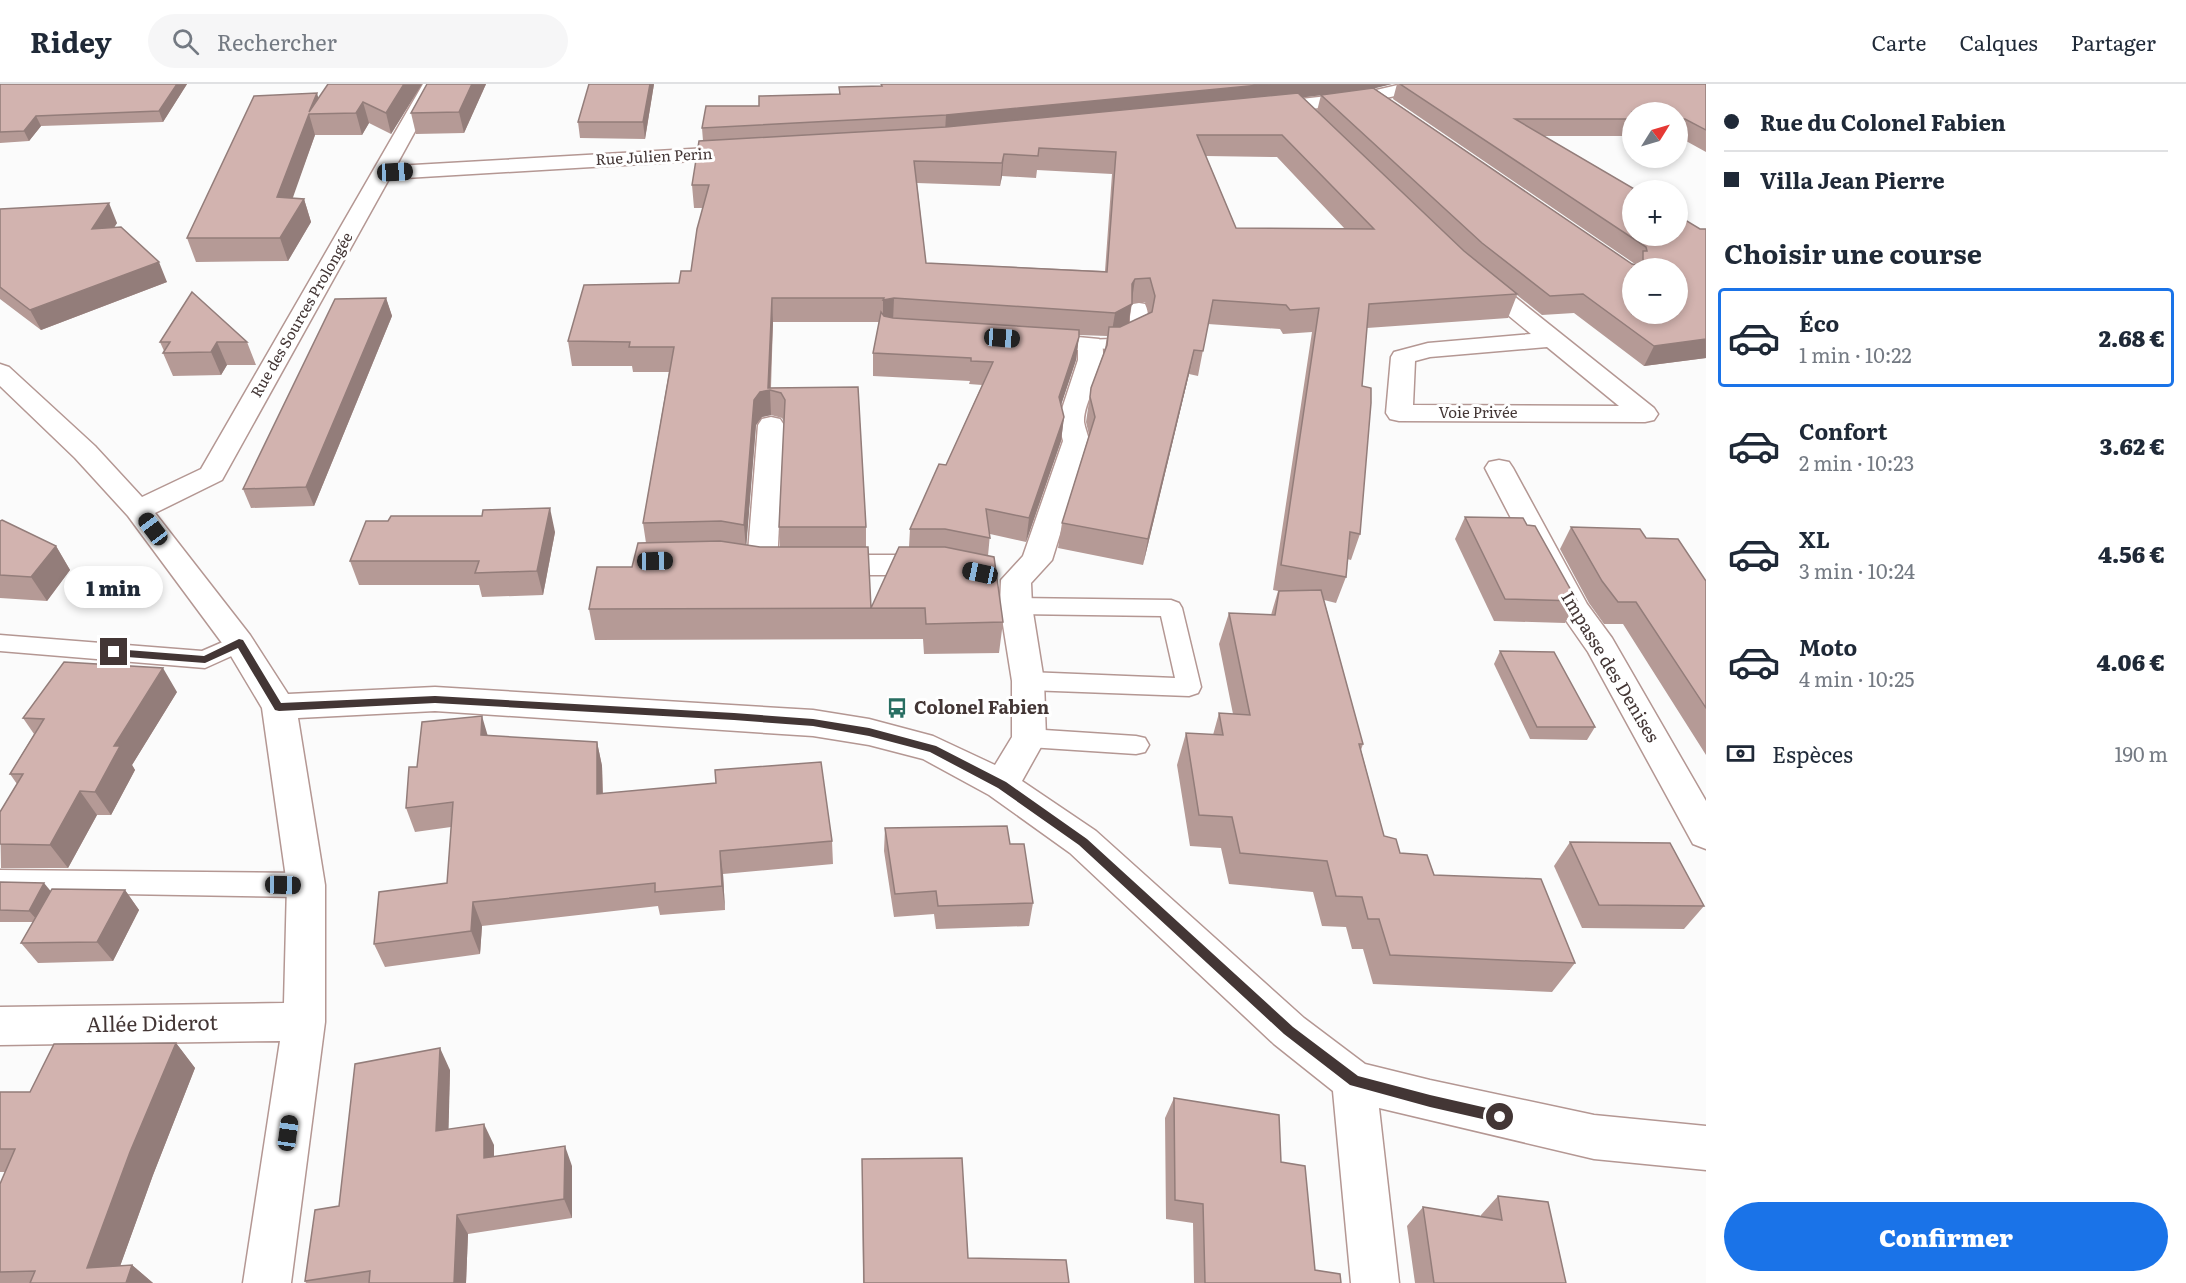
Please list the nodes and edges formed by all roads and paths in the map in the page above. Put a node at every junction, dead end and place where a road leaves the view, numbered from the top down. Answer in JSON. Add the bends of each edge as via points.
{"nodes":[{"id":1,"x":432,"y":84,"type":"edge"},
{"id":2,"x":1419,"y":85,"type":"edge"},
{"id":3,"x":1372,"y":96,"type":"junction"},
{"id":4,"x":1392,"y":109,"type":"edge"},
{"id":5,"x":1251,"y":111,"type":"edge"},
{"id":6,"x":758,"y":151,"type":"edge"},
{"id":7,"x":382,"y":173,"type":"junction"},
{"id":8,"x":1456,"y":260,"type":"edge"},
{"id":9,"x":1139,"y":308,"type":"dead end"},
{"id":10,"x":1009,"y":338,"type":"edge"},
{"id":11,"x":1553,"y":339,"type":"junction"},
{"id":12,"x":1090,"y":344,"type":"junction"},
{"id":13,"x":0,"y":372,"type":"edge"},
{"id":14,"x":771,"y":425,"type":"dead end"},
{"id":15,"x":1499,"y":468,"type":"dead end"},
{"id":16,"x":138,"y":510,"type":"junction"},
{"id":17,"x":733,"y":561,"type":"edge"},
{"id":18,"x":782,"y":565,"type":"junction"},
{"id":19,"x":1016,"y":593,"type":"junction"},
{"id":20,"x":0,"y":643,"type":"edge"},
{"id":21,"x":239,"y":643,"type":"junction"},
{"id":22,"x":1028,"y":681,"type":"junction"},
{"id":23,"x":279,"y":707,"type":"junction"},
{"id":24,"x":1029,"y":738,"type":"junction"},
{"id":25,"x":1136,"y":745,"type":"dead end"},
{"id":26,"x":1002,"y":785,"type":"junction"},
{"id":27,"x":1706,"y":834,"type":"edge"},
{"id":28,"x":0,"y":881,"type":"edge"},
{"id":29,"x":306,"y":885,"type":"junction"},
{"id":30,"x":304,"y":1022,"type":"junction"},
{"id":31,"x":0,"y":1026,"type":"edge"},
{"id":32,"x":1354,"y":1081,"type":"junction"},
{"id":33,"x":1706,"y":1148,"type":"edge"},
{"id":34,"x":267,"y":1283,"type":"edge"},
{"id":35,"x":1375,"y":1283,"type":"edge"}],
"edges":[{"from":1,"to":7,"type":"street","name":"Rue des Sources Prolongée"},
{"from":2,"to":3,"type":"street"},
{"from":3,"to":4,"type":"street"},
{"from":3,"to":5,"type":"street","via":[[1307,114]]},
{"from":6,"to":7,"type":"street","name":"Rue Julien Perin"},
{"from":7,"to":16,"type":"street","name":"Rue des Sources Prolongée","via":[[212,474]]},
{"from":8,"to":11,"type":"street","name":"Voie Privée"},
{"from":9,"to":12,"type":"lane","via":[[1139,331],[1115,344]]},
{"from":10,"to":12,"type":"street"},
{"from":11,"to":11,"type":"street","name":"Voie Privée","via":[[1645,414],[1399,413],[1403,357],[1428,350]]},
{"from":12,"to":19,"type":"street","via":[[1090,360],[1071,422],[1076,441],[1037,560]]},
{"from":13,"to":16,"type":"street","via":[[85,452]]},
{"from":14,"to":18,"type":"street"},
{"from":15,"to":27,"type":"street","name":"Impasse des Denises","via":[[1574,609],[1601,646]]},
{"from":16,"to":21,"type":"street"},
{"from":17,"to":18,"type":"street"},
{"from":18,"to":19,"type":"street","via":[[943,565],[974,572]]},
{"from":19,"to":22,"type":"street"},
{"from":19,"to":22,"type":"lane","via":[[1171,608],[1189,687]]},
{"from":20,"to":21,"type":"lane","via":[[205,660]]},
{"from":21,"to":23,"type":"street"},
{"from":22,"to":24,"type":"street"},
{"from":23,"to":26,"type":"street","via":[[435,699],[813,723],[869,732],[933,749]]},
{"from":23,"to":29,"type":"street"},
{"from":24,"to":25,"type":"lane"},
{"from":24,"to":26,"type":"street"},
{"from":26,"to":32,"type":"street","via":[[1083,842],[1288,1030]]},
{"from":28,"to":29,"type":"lane"},
{"from":29,"to":30,"type":"street"},
{"from":30,"to":31,"type":"street","name":"Allée Diderot"},
{"from":30,"to":34,"type":"street"},
{"from":32,"to":33,"type":"street","via":[[1594,1137]]},
{"from":32,"to":35,"type":"street"}]}
